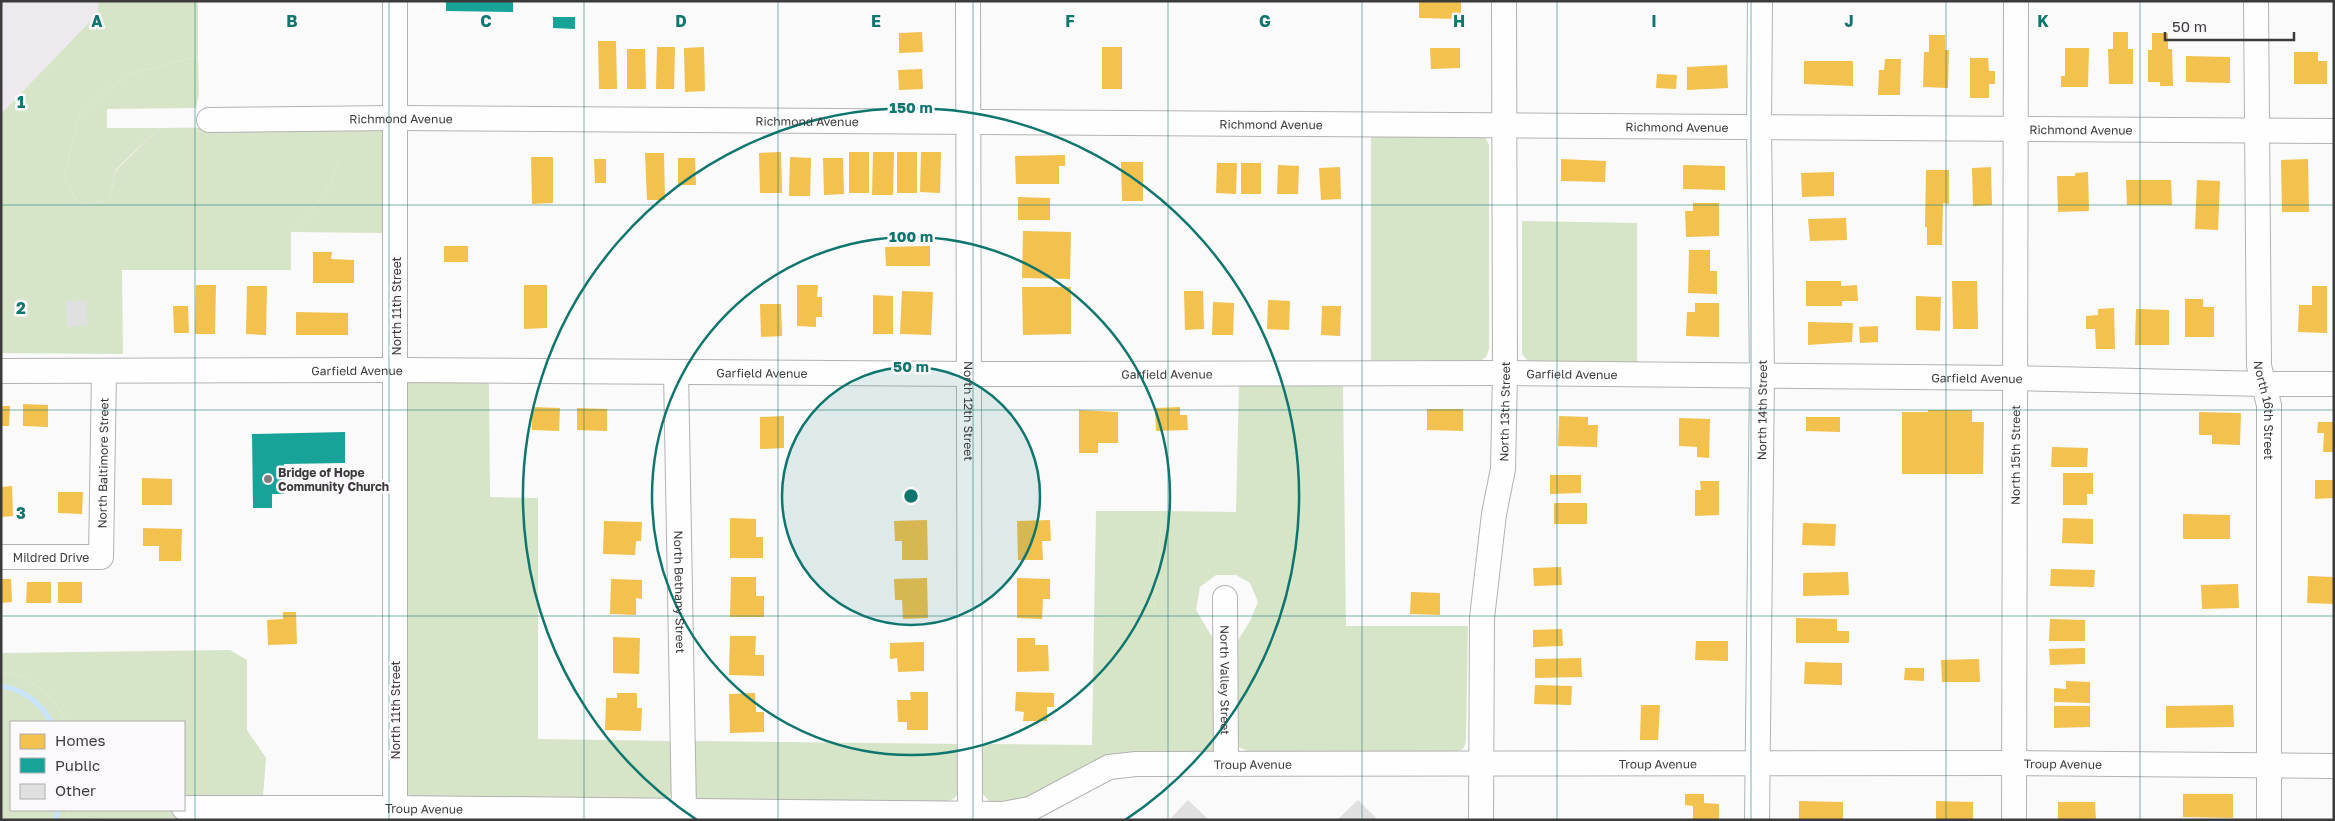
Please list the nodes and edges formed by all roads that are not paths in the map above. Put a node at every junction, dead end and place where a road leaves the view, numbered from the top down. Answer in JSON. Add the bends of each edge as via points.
{"nodes":[{"id":1,"x":395,"y":1,"type":"edge"},
{"id":2,"x":968,"y":1,"type":"edge"},
{"id":3,"x":1504,"y":1,"type":"edge"},
{"id":4,"x":1760,"y":1,"type":"edge"},
{"id":5,"x":2016,"y":1,"type":"edge"},
{"id":6,"x":2256,"y":1,"type":"edge"},
{"id":7,"x":396,"y":118,"type":"junction"},
{"id":8,"x":209,"y":120,"type":"dead end"},
{"id":9,"x":969,"y":124,"type":"junction"},
{"id":10,"x":1505,"y":125,"type":"junction"},
{"id":11,"x":1758,"y":128,"type":"junction"},
{"id":12,"x":2015,"y":129,"type":"junction"},
{"id":13,"x":2256,"y":130,"type":"junction"},
{"id":14,"x":2334,"y":131,"type":"edge"},
{"id":15,"x":396,"y":370,"type":"junction"},
{"id":16,"x":1,"y":371,"type":"edge"},
{"id":17,"x":104,"y":371,"type":"junction"},
{"id":18,"x":676,"y":372,"type":"junction"},
{"id":19,"x":1505,"y":373,"type":"junction"},
{"id":20,"x":971,"y":374,"type":"junction"},
{"id":21,"x":1762,"y":375,"type":"junction"},
{"id":22,"x":2015,"y":378,"type":"junction"},
{"id":23,"x":2265,"y":384,"type":"junction"},
{"id":24,"x":2334,"y":384,"type":"edge"},
{"id":25,"x":1,"y":557,"type":"edge"},
{"id":26,"x":101,"y":557,"type":"joint"},
{"id":27,"x":1225,"y":598,"type":"dead end"},
{"id":28,"x":2013,"y":763,"type":"junction"},
{"id":29,"x":1226,"y":764,"type":"junction"},
{"id":30,"x":1756,"y":764,"type":"junction"},
{"id":31,"x":1481,"y":765,"type":"junction"},
{"id":32,"x":2269,"y":765,"type":"junction"},
{"id":33,"x":2334,"y":766,"type":"edge"},
{"id":34,"x":185,"y":808,"type":"edge"},
{"id":35,"x":684,"y":811,"type":"junction"},
{"id":36,"x":395,"y":814,"type":"edge"},
{"id":37,"x":970,"y":817,"type":"edge"},
{"id":38,"x":1481,"y":820,"type":"edge"},
{"id":39,"x":1756,"y":820,"type":"edge"},
{"id":40,"x":2014,"y":820,"type":"edge"},
{"id":41,"x":2269,"y":820,"type":"edge"}],
"edges":[{"from":1,"to":7,"type":"street","name":"North 11th Street"},
{"from":2,"to":9,"type":"street","name":"North 12th Street"},
{"from":3,"to":10,"type":"street","name":"North 13th Street"},
{"from":4,"to":11,"type":"street","name":"North 14th Street"},
{"from":5,"to":12,"type":"street","name":"North 15th Street"},
{"from":6,"to":13,"type":"street","name":"North 16th Street"},
{"from":7,"to":8,"type":"street","name":"Richmond Avenue"},
{"from":7,"to":9,"type":"street","name":"Richmond Avenue"},
{"from":7,"to":15,"type":"street","name":"North 11th Street"},
{"from":9,"to":10,"type":"street","name":"Richmond Avenue"},
{"from":9,"to":20,"type":"street","name":"North 12th Street"},
{"from":10,"to":11,"type":"street","name":"Richmond Avenue"},
{"from":10,"to":19,"type":"street","name":"North 13th Street"},
{"from":11,"to":12,"type":"street","name":"Richmond Avenue"},
{"from":11,"to":21,"type":"street","name":"North 14th Street"},
{"from":12,"to":13,"type":"street","name":"Richmond Avenue"},
{"from":12,"to":22,"type":"street","name":"North 15th Street"},
{"from":13,"to":14,"type":"street","name":"Richmond Avenue"},
{"from":13,"to":23,"type":"street","name":"North 16th Street","via":[[2259,366]]},
{"from":15,"to":17,"type":"street","name":"Garfield Avenue"},
{"from":15,"to":18,"type":"street","name":"Garfield Avenue"},
{"from":15,"to":36,"type":"street","name":"North 11th Street"},
{"from":16,"to":17,"type":"street","name":"Garfield Avenue"},
{"from":17,"to":26,"type":"street","name":"North Baltimore Street"},
{"from":18,"to":20,"type":"street","name":"Garfield Avenue"},
{"from":18,"to":35,"type":"street","name":"North Bethany Street"},
{"from":19,"to":20,"type":"street","name":"Garfield Avenue"},
{"from":19,"to":21,"type":"street","name":"Garfield Avenue"},
{"from":19,"to":31,"type":"street","name":"North 13th Street","via":[[1503,469],[1494,514],[1482,618]]},
{"from":20,"to":37,"type":"street","name":"North 12th Street"},
{"from":21,"to":22,"type":"street","name":"Garfield Avenue"},
{"from":21,"to":30,"type":"street","name":"North 14th Street"},
{"from":22,"to":23,"type":"street","name":"Garfield Avenue"},
{"from":22,"to":28,"type":"street","name":"North 15th Street"},
{"from":23,"to":24,"type":"street","name":"Garfield Avenue"},
{"from":23,"to":32,"type":"street","name":"North 16th Street","via":[[2269,405]]},
{"from":25,"to":26,"type":"street","name":"Mildred Drive"},
{"from":27,"to":29,"type":"street","name":"North Valley Street"},
{"from":28,"to":30,"type":"street","name":"Troup Avenue"},
{"from":28,"to":32,"type":"street","name":"Troup Avenue"},
{"from":28,"to":40,"type":"street","name":"North 15th Street"},
{"from":29,"to":31,"type":"street","name":"Troup Avenue"},
{"from":29,"to":37,"type":"street","name":"Troup Avenue","via":[[1109,767],[1030,809]]},
{"from":30,"to":31,"type":"street","name":"Troup Avenue"},
{"from":30,"to":39,"type":"street","name":"North 14th Street"},
{"from":31,"to":38,"type":"street","name":"North 13th Street"},
{"from":32,"to":33,"type":"street","name":"Troup Avenue"},
{"from":32,"to":41,"type":"street","name":"North 16th Street"},
{"from":34,"to":36,"type":"street","name":"Troup Avenue"},
{"from":35,"to":36,"type":"street","name":"Troup Avenue"},
{"from":35,"to":37,"type":"street","name":"Troup Avenue"}]}
